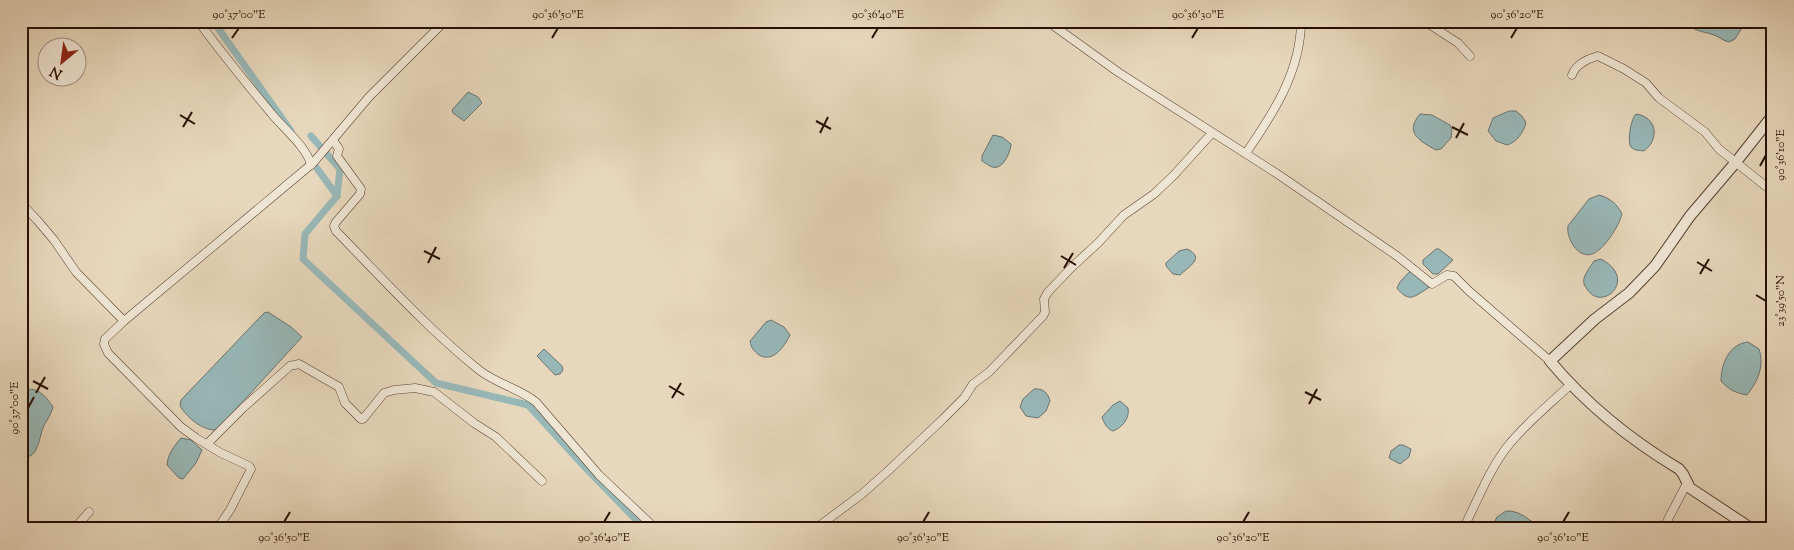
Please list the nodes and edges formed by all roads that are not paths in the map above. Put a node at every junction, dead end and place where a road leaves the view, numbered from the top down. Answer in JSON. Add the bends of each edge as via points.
{"nodes":[{"id":1,"x":198,"y":21,"type":"edge"},
{"id":2,"x":445,"y":21,"type":"edge"},
{"id":3,"x":1047,"y":21,"type":"edge"},
{"id":4,"x":1301,"y":21,"type":"edge"},
{"id":5,"x":1424,"y":21,"type":"edge"},
{"id":6,"x":1470,"y":56,"type":"dead end"},
{"id":7,"x":1572,"y":76,"type":"dead end"},
{"id":8,"x":1773,"y":114,"type":"edge"},
{"id":9,"x":1212,"y":133,"type":"junction"},
{"id":10,"x":331,"y":142,"type":"junction"},
{"id":11,"x":1246,"y":153,"type":"junction"},
{"id":12,"x":1736,"y":162,"type":"junction"},
{"id":13,"x":312,"y":164,"type":"junction"},
{"id":14,"x":1773,"y":192,"type":"edge"},
{"id":15,"x":21,"y":203,"type":"edge"},
{"id":16,"x":124,"y":321,"type":"junction"},
{"id":17,"x":1550,"y":360,"type":"junction"},
{"id":18,"x":1570,"y":385,"type":"junction"},
{"id":19,"x":208,"y":444,"type":"junction"},
{"id":20,"x":542,"y":481,"type":"dead end"},
{"id":21,"x":1687,"y":483,"type":"junction"},
{"id":22,"x":89,"y":512,"type":"dead end"},
{"id":23,"x":74,"y":529,"type":"edge"},
{"id":24,"x":217,"y":529,"type":"edge"},
{"id":25,"x":656,"y":529,"type":"edge"},
{"id":26,"x":816,"y":529,"type":"edge"},
{"id":27,"x":1463,"y":529,"type":"edge"},
{"id":28,"x":1664,"y":529,"type":"edge"},
{"id":29,"x":1752,"y":529,"type":"edge"}],
"edges":[{"from":1,"to":13,"type":"street"},
{"from":2,"to":10,"type":"street","via":[[369,97]]},
{"from":3,"to":9,"type":"street"},
{"from":4,"to":11,"type":"street","via":[[1300,42],[1292,74],[1266,124]]},
{"from":5,"to":6,"type":"street","via":[[1458,43]]},
{"from":7,"to":12,"type":"street","via":[[1576,67],[1590,58],[1604,58],[1646,83],[1659,98],[1704,132]]},
{"from":8,"to":12,"type":"street"},
{"from":9,"to":11,"type":"street"},
{"from":9,"to":26,"type":"street","via":[[1174,175],[1124,215],[1057,283],[1044,299],[1043,316],[989,372],[973,384],[964,398],[862,494]]},
{"from":10,"to":13,"type":"street"},
{"from":10,"to":25,"type":"street","via":[[339,149],[337,156],[361,189],[336,222],[336,231],[422,318],[480,370],[536,402],[599,475]]},
{"from":11,"to":17,"type":"street","via":[[1397,256],[1432,284],[1447,275],[1454,276]]},
{"from":12,"to":14,"type":"street"},
{"from":12,"to":17,"type":"street","via":[[1690,216],[1655,266],[1629,293]]},
{"from":13,"to":16,"type":"street"},
{"from":15,"to":16,"type":"street","via":[[54,240],[76,272]]},
{"from":16,"to":19,"type":"street","via":[[105,339],[108,353],[181,427]]},
{"from":17,"to":18,"type":"street"},
{"from":18,"to":21,"type":"street","via":[[1626,435],[1678,469]]},
{"from":18,"to":27,"type":"street","via":[[1506,448]]},
{"from":19,"to":20,"type":"street","via":[[290,366],[299,364],[339,387],[344,403],[361,419],[384,393],[415,388],[434,392],[496,437]]},
{"from":19,"to":24,"type":"street","via":[[251,470]]},
{"from":21,"to":28,"type":"street"},
{"from":21,"to":29,"type":"street"},
{"from":22,"to":23,"type":"street"}]}
